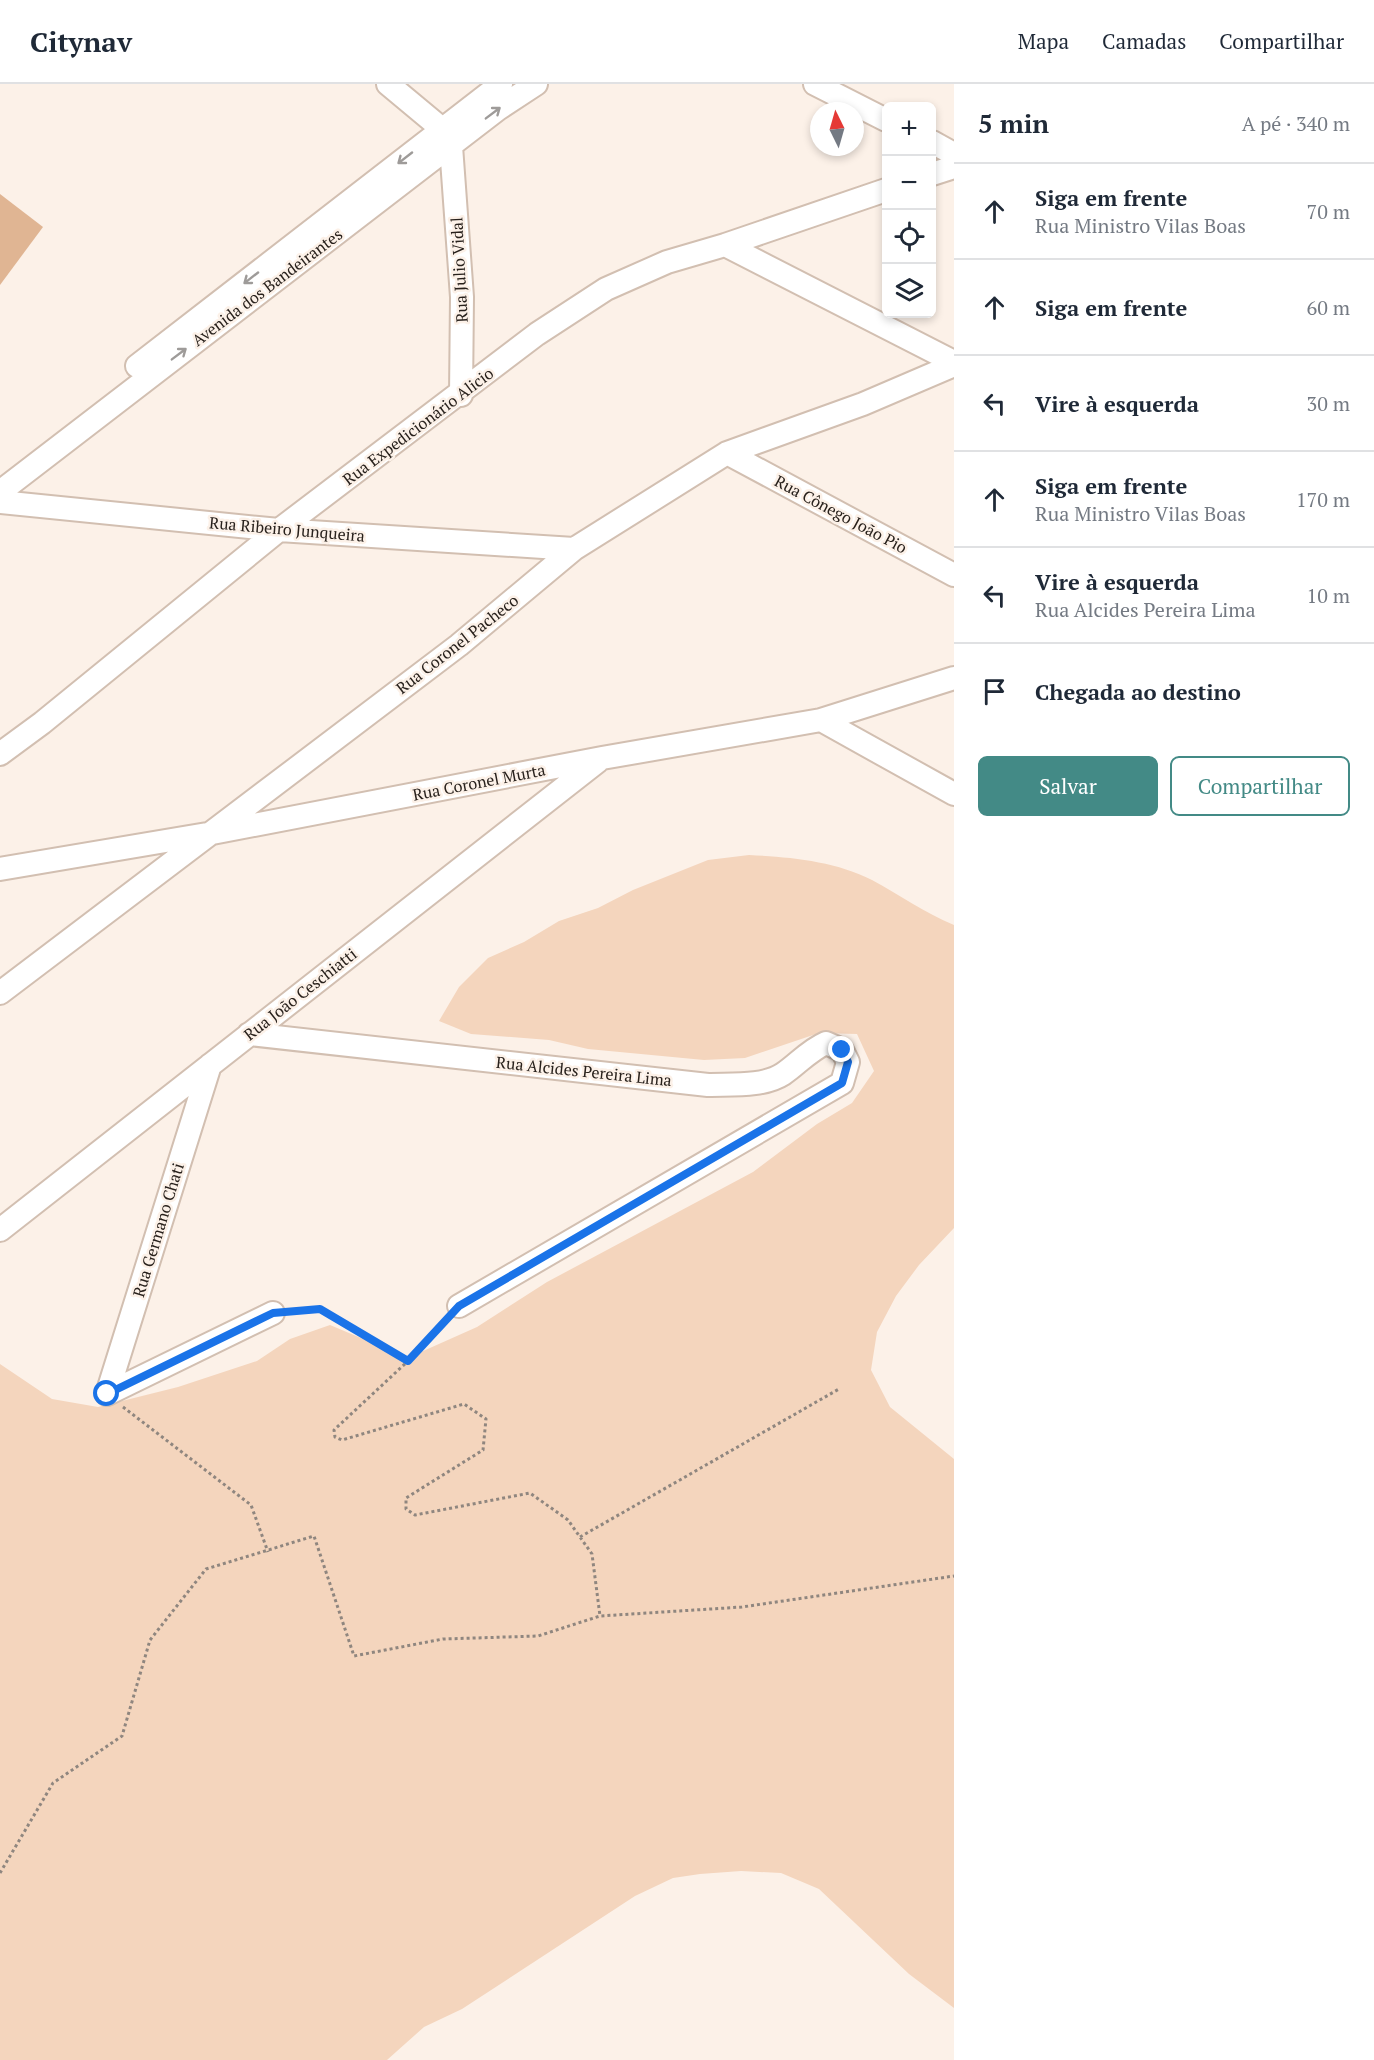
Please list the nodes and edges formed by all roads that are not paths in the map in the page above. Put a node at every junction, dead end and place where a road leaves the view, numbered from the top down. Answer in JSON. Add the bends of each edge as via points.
{"nodes":[{"id":1,"x":388,"y":84,"type":"edge"},
{"id":2,"x":501,"y":84,"type":"edge"},
{"id":3,"x":536,"y":84,"type":"edge"},
{"id":4,"x":815,"y":84,"type":"edge"},
{"id":5,"x":882,"y":118,"type":"edge"},
{"id":6,"x":447,"y":137,"type":"junction"},
{"id":7,"x":936,"y":144,"type":"edge"},
{"id":8,"x":954,"y":154,"type":"edge"},
{"id":9,"x":954,"y":167,"type":"edge"},
{"id":10,"x":936,"y":173,"type":"edge"},
{"id":11,"x":882,"y":191,"type":"edge"},
{"id":12,"x":724,"y":245,"type":"junction"},
{"id":13,"x":954,"y":363,"type":"edge"},
{"id":14,"x":461,"y":395,"type":"junction"},
{"id":15,"x":727,"y":453,"type":"junction"},
{"id":16,"x":0,"y":472,"type":"edge"},
{"id":17,"x":0,"y":492,"type":"edge"},
{"id":18,"x":0,"y":502,"type":"edge"},
{"id":19,"x":279,"y":530,"type":"junction"},
{"id":20,"x":574,"y":549,"type":"junction"},
{"id":21,"x":954,"y":575,"type":"edge"},
{"id":22,"x":954,"y":678,"type":"edge"},
{"id":23,"x":821,"y":720,"type":"junction"},
{"id":24,"x":42,"y":723,"type":"junction"},
{"id":25,"x":0,"y":734,"type":"edge"},
{"id":26,"x":0,"y":754,"type":"edge"},
{"id":27,"x":602,"y":758,"type":"junction"},
{"id":28,"x":954,"y":794,"type":"edge"},
{"id":29,"x":207,"y":834,"type":"junction"},
{"id":30,"x":0,"y":869,"type":"edge"},
{"id":31,"x":0,"y":993,"type":"edge"},
{"id":32,"x":249,"y":1034,"type":"junction"},
{"id":33,"x":210,"y":1065,"type":"junction"},
{"id":34,"x":782,"y":1075,"type":"junction"},
{"id":35,"x":816,"y":1096,"type":"junction"},
{"id":36,"x":0,"y":1230,"type":"edge"},
{"id":37,"x":459,"y":1306,"type":"road end"},
{"id":38,"x":273,"y":1313,"type":"road end"}],
"edges":[{"from":1,"to":6,"type":"street"},
{"from":2,"to":6,"type":"street","name":"Avenida dos Bandeirantes"},
{"from":6,"to":3,"type":"street","name":"Avenida dos Bandeirantes","one_way":true},
{"from":4,"to":5,"type":"street"},
{"from":6,"to":14,"type":"street","name":"Rua Julio Vidal","via":[[462,297]]},
{"from":6,"to":16,"type":"street","name":"Avenida dos Bandeirantes","one_way":true},
{"from":17,"to":6,"type":"street","name":"Avenida dos Bandeirantes","one_way":true},
{"from":7,"to":8,"type":"street"},
{"from":9,"to":10,"type":"street"},
{"from":11,"to":12,"type":"street","name":"Rua Expedicionário Alicio"},
{"from":12,"to":13,"type":"street"},
{"from":12,"to":14,"type":"street","name":"Rua Expedicionário Alicio","via":[[667,262],[606,289],[537,334]]},
{"from":13,"to":15,"type":"street","name":"Rua Coronel Pacheco","via":[[863,404]]},
{"from":14,"to":19,"type":"street","name":"Rua Expedicionário Alicio"},
{"from":15,"to":20,"type":"street","name":"Rua Coronel Pacheco"},
{"from":15,"to":21,"type":"street","name":"Rua Cônego João Pio"},
{"from":18,"to":19,"type":"street","name":"Rua Ribeiro Junqueira"},
{"from":19,"to":20,"type":"street","name":"Rua Ribeiro Junqueira"},
{"from":19,"to":24,"type":"street","name":"Rua Expedicionário Alicio"},
{"from":20,"to":29,"type":"street","name":"Rua Coronel Pacheco","via":[[459,645]]},
{"from":22,"to":23,"type":"street","name":"Rua Coronel Murta"},
{"from":23,"to":27,"type":"street","name":"Rua Coronel Murta"},
{"from":23,"to":28,"type":"street"},
{"from":24,"to":25,"type":"street"},
{"from":24,"to":26,"type":"street","name":"Rua Expedicionário Alicio"},
{"from":27,"to":29,"type":"street","name":"Rua Coronel Murta"},
{"from":27,"to":32,"type":"street","name":"Rua João Ceschiatti"},
{"from":29,"to":30,"type":"street","name":"Rua Coronel Murta"},
{"from":29,"to":31,"type":"street","name":"Rua Coronel Pacheco"},
{"from":32,"to":33,"type":"street","name":"Rua João Ceschiatti"},
{"from":32,"to":34,"type":"street","name":"Rua Alcides Pereira Lima","via":[[708,1085],[747,1084]]},
{"from":33,"to":36,"type":"street","name":"Rua João Ceschiatti"},
{"from":33,"to":38,"type":"street","name":"Rua Germano Chati","via":[[107,1394]]},
{"from":34,"to":35,"type":"street"},
{"from":34,"to":35,"type":"street","name":"Rua Alcides Pereira Lima","via":[[812,1049],[826,1043],[842,1050],[848,1062],[842,1083]]},
{"from":35,"to":37,"type":"street"}]}
